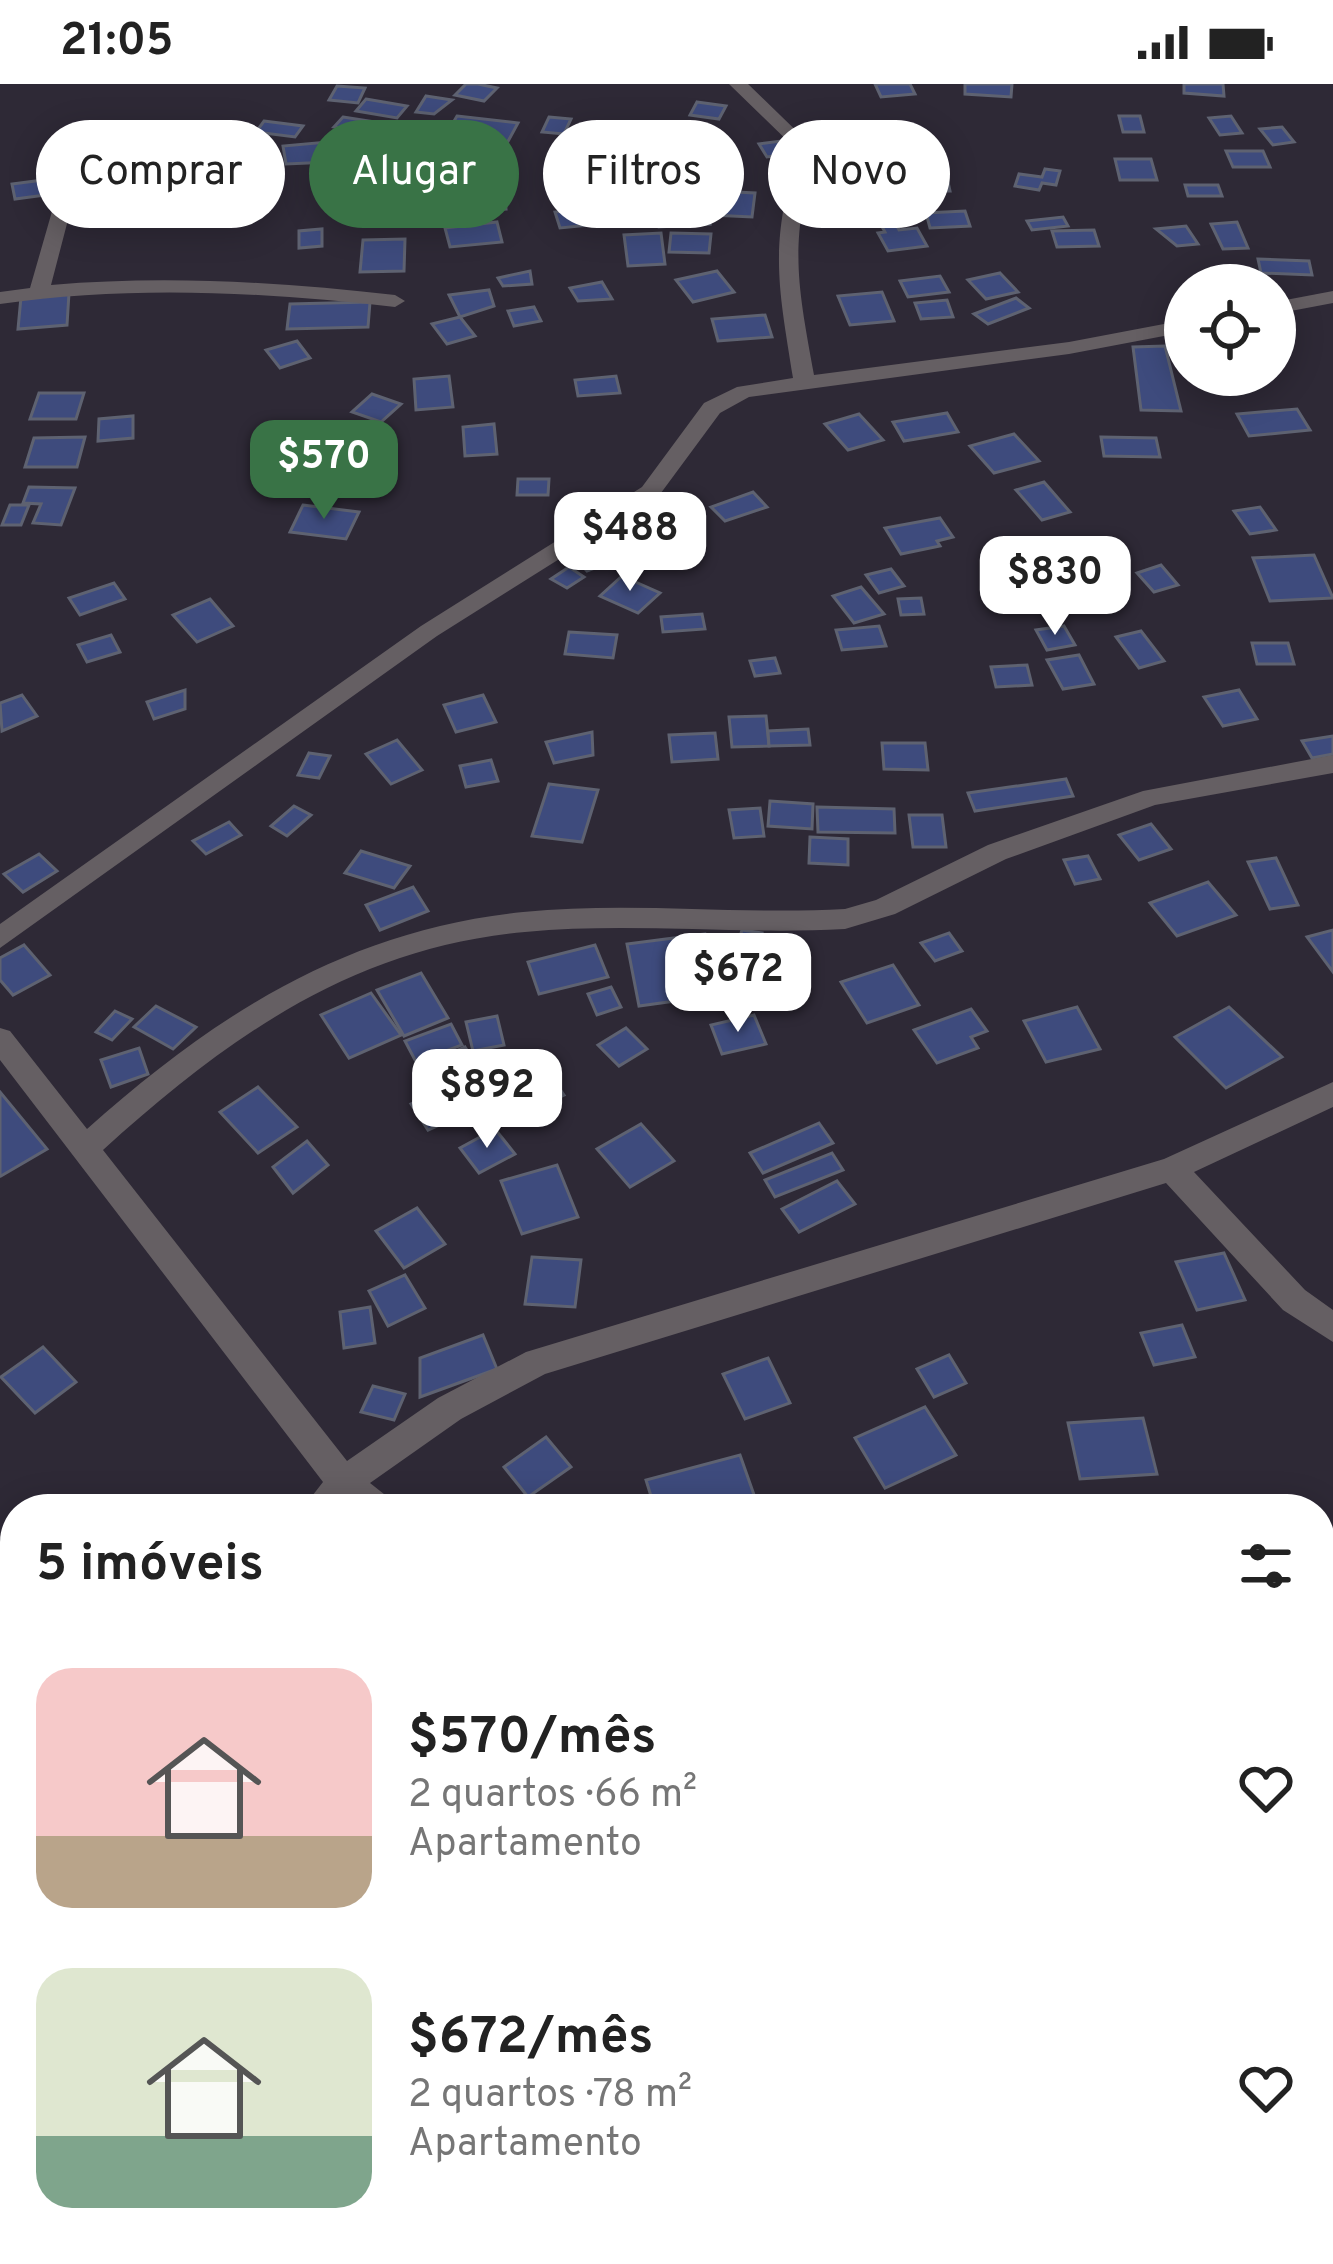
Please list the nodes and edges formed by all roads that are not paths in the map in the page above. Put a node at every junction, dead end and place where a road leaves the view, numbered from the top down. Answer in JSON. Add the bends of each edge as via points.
{"nodes":[{"id":1,"x":738,"y":84,"type":"edge"},
{"id":2,"x":56,"y":228,"type":"edge"},
{"id":3,"x":39,"y":292,"type":"junction"},
{"id":4,"x":1333,"y":297,"type":"edge"},
{"id":5,"x":0,"y":298,"type":"edge"},
{"id":6,"x":395,"y":301,"type":"dead end"},
{"id":7,"x":1296,"y":304,"type":"edge"},
{"id":8,"x":1164,"y":330,"type":"edge"},
{"id":9,"x":805,"y":385,"type":"junction"},
{"id":10,"x":1333,"y":764,"type":"edge"},
{"id":11,"x":0,"y":938,"type":"edge"},
{"id":12,"x":0,"y":1039,"type":"edge"},
{"id":13,"x":1333,"y":1094,"type":"edge"},
{"id":14,"x":85,"y":1148,"type":"junction"},
{"id":15,"x":1172,"y":1168,"type":"junction"},
{"id":16,"x":1333,"y":1328,"type":"edge"},
{"id":17,"x":344,"y":1483,"type":"junction"},
{"id":18,"x":333,"y":1494,"type":"edge"},
{"id":19,"x":358,"y":1494,"type":"edge"}],
"edges":[{"from":1,"to":9,"type":"street","via":[[807,150],[784,269]]},
{"from":2,"to":3,"type":"street"},
{"from":3,"to":5,"type":"street"},
{"from":3,"to":6,"type":"street","via":[[212,287]]},
{"from":4,"to":7,"type":"street"},
{"from":8,"to":9,"type":"street"},
{"from":9,"to":11,"type":"street","via":[[724,398],[650,492],[429,631]]},
{"from":10,"to":14,"type":"street","via":[[1152,797],[845,919],[526,922],[446,935],[277,1000],[189,1058]]},
{"from":12,"to":14,"type":"street"},
{"from":13,"to":15,"type":"street"},
{"from":14,"to":17,"type":"street"},
{"from":15,"to":16,"type":"street","via":[[1294,1300]]},
{"from":15,"to":17,"type":"street","via":[[537,1362],[453,1402]]},
{"from":17,"to":18,"type":"street"},
{"from":17,"to":19,"type":"street"}]}
